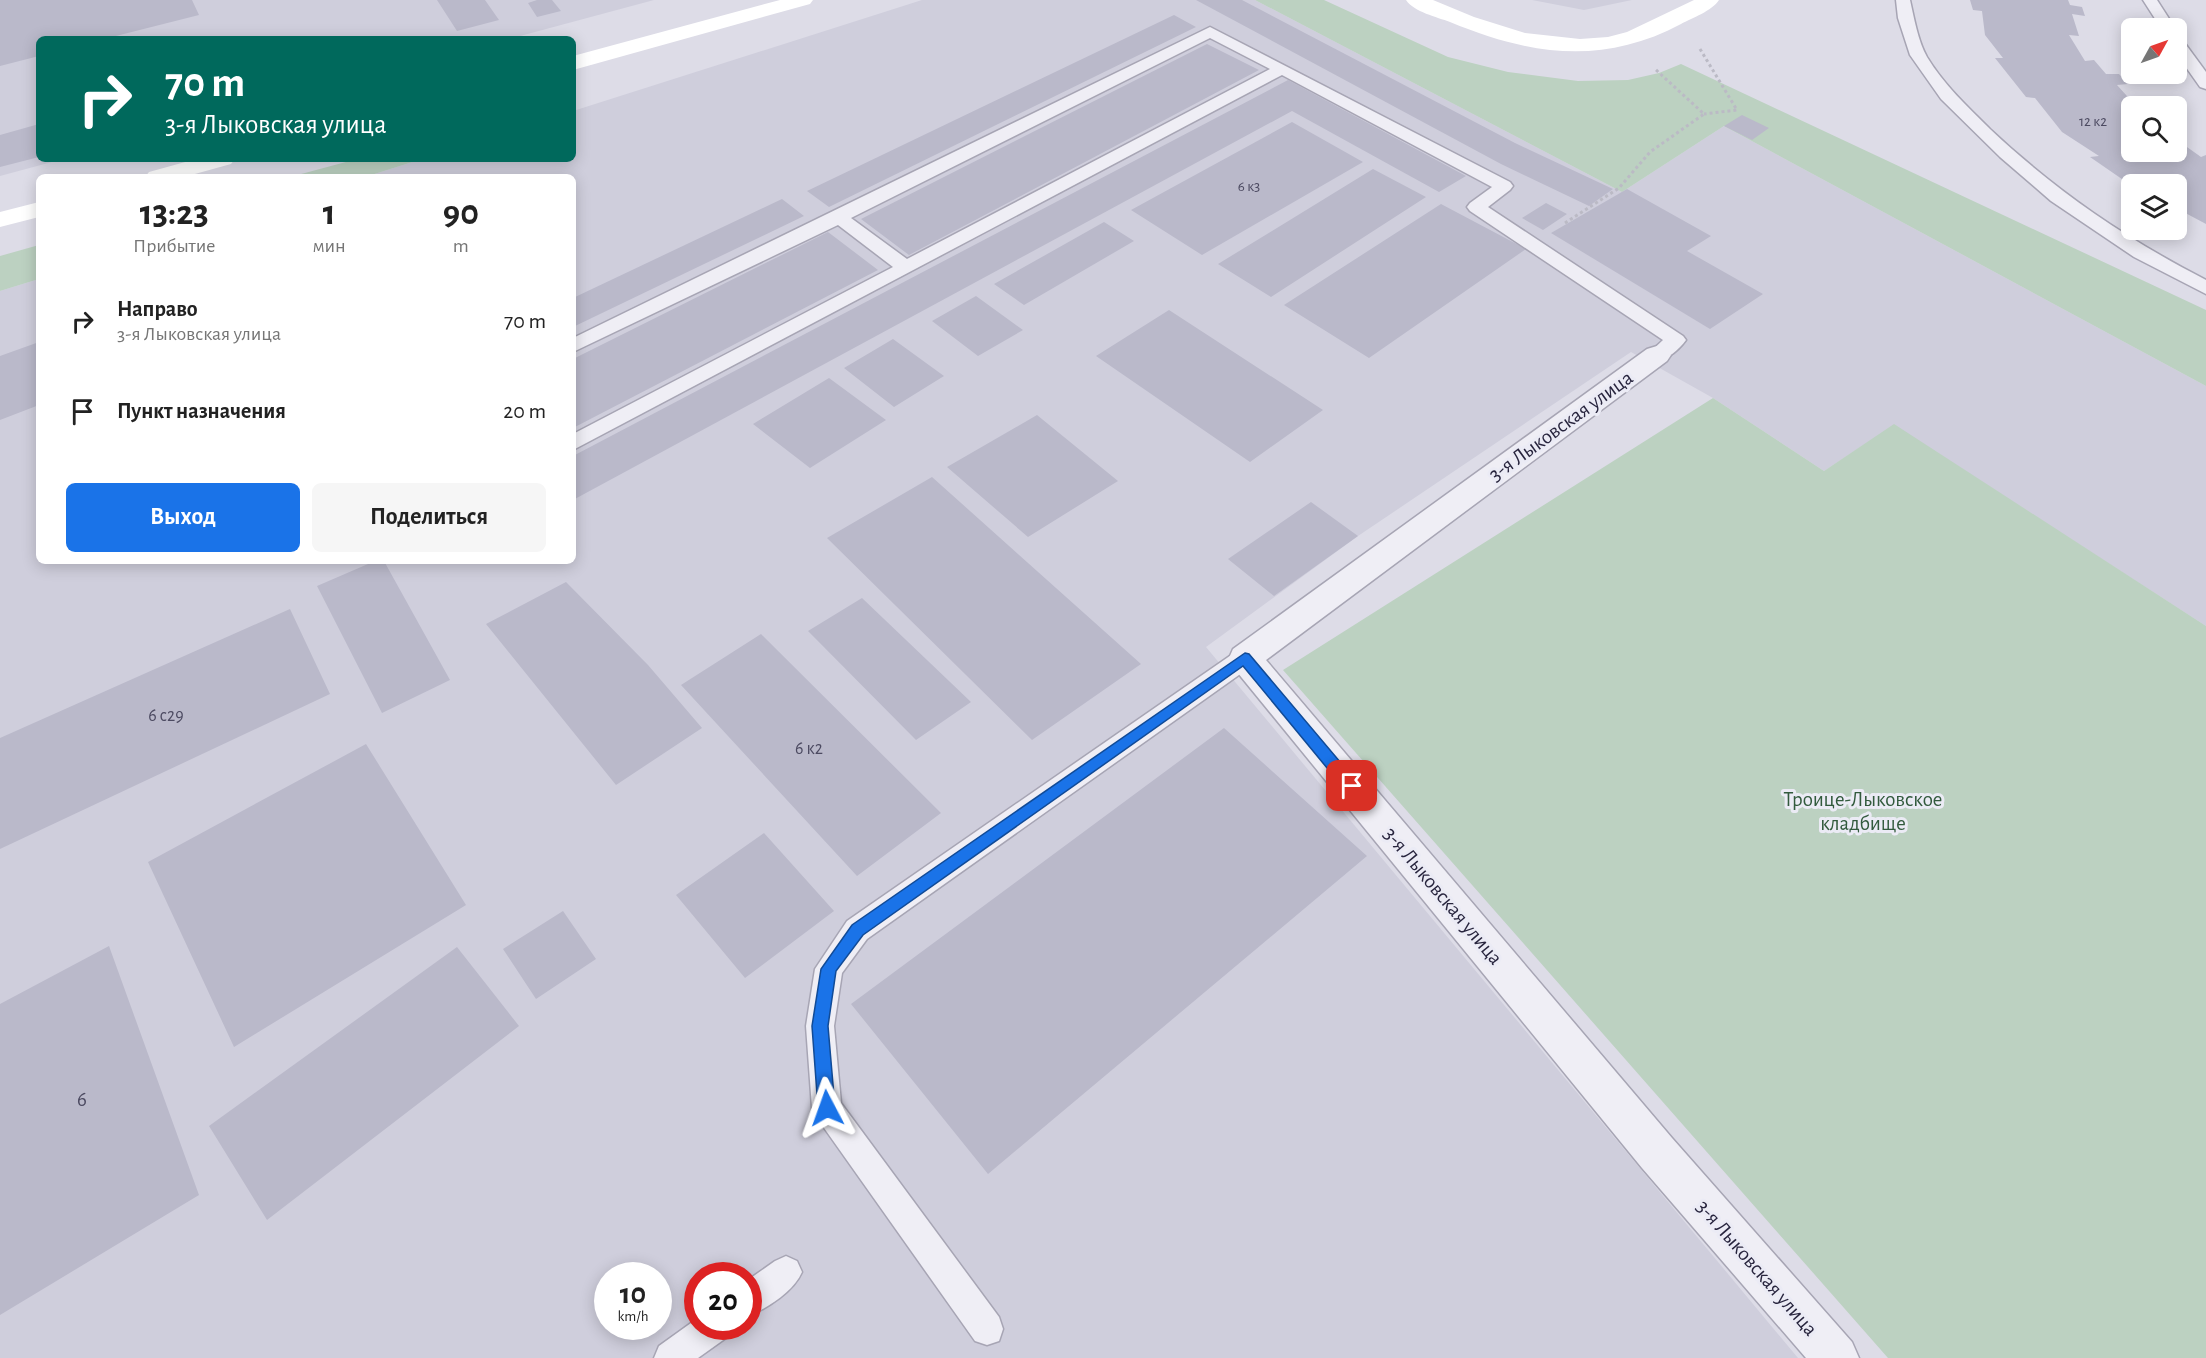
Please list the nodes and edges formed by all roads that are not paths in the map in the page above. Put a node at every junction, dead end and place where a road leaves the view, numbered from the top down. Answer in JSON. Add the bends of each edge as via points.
{"nodes":[{"id":1,"x":803,"y":0,"type":"edge"},
{"id":2,"x":1416,"y":0,"type":"edge"},
{"id":3,"x":1709,"y":0,"type":"edge"},
{"id":4,"x":1903,"y":0,"type":"edge"},
{"id":5,"x":2150,"y":0,"type":"edge"},
{"id":6,"x":2162,"y":18,"type":"edge"},
{"id":7,"x":2187,"y":57,"type":"edge"},
{"id":8,"x":576,"y":62,"type":"edge"},
{"id":9,"x":1282,"y":69,"type":"junction"},
{"id":10,"x":2206,"y":84,"type":"edge"},
{"id":11,"x":212,"y":162,"type":"edge"},
{"id":12,"x":168,"y":174,"type":"edge"},
{"id":13,"x":36,"y":210,"type":"edge"},
{"id":14,"x":839,"y":216,"type":"junction"},
{"id":15,"x":0,"y":220,"type":"edge"},
{"id":16,"x":904,"y":266,"type":"junction"},
{"id":17,"x":2206,"y":288,"type":"edge"},
{"id":18,"x":576,"y":345,"type":"edge"},
{"id":19,"x":1658,"y":355,"type":"joint"},
{"id":20,"x":576,"y":441,"type":"edge"},
{"id":21,"x":1245,"y":658,"type":"junction"},
{"id":22,"x":786,"y":1272,"type":"dead end"},
{"id":23,"x":762,"y":1290,"type":"edge"},
{"id":24,"x":987,"y":1329,"type":"dead end"},
{"id":25,"x":695,"y":1340,"type":"edge"},
{"id":26,"x":671,"y":1358,"type":"edge"},
{"id":27,"x":1836,"y":1358,"type":"edge"}],
"edges":[{"from":1,"to":8,"type":"main road"},
{"from":2,"to":3,"type":"main road","via":[[1497,32],[1560,44],[1591,45],[1635,37]]},
{"from":4,"to":17,"type":"lane","via":[[1918,55],[1947,96],[2006,153],[2057,197],[2131,247]]},
{"from":5,"to":6,"type":"lane"},
{"from":7,"to":10,"type":"lane"},
{"from":9,"to":14,"type":"lane","via":[[1210,32]]},
{"from":9,"to":16,"type":"lane"},
{"from":9,"to":19,"type":"lane","via":[[1504,186],[1476,207],[1676,340]]},
{"from":11,"to":12,"type":"main road"},
{"from":13,"to":15,"type":"main road"},
{"from":14,"to":16,"type":"lane"},
{"from":14,"to":18,"type":"lane"},
{"from":16,"to":20,"type":"lane"},
{"from":19,"to":21,"type":"street","name":"3-я Лыковская улица"},
{"from":21,"to":24,"type":"lane","via":[[857,930],[829,969],[820,1026],[827,1108]]},
{"from":21,"to":27,"type":"street","name":"3-я Лыковская улица","via":[[1657,1153]]},
{"from":22,"to":23,"type":"lane"},
{"from":25,"to":26,"type":"lane"}]}
